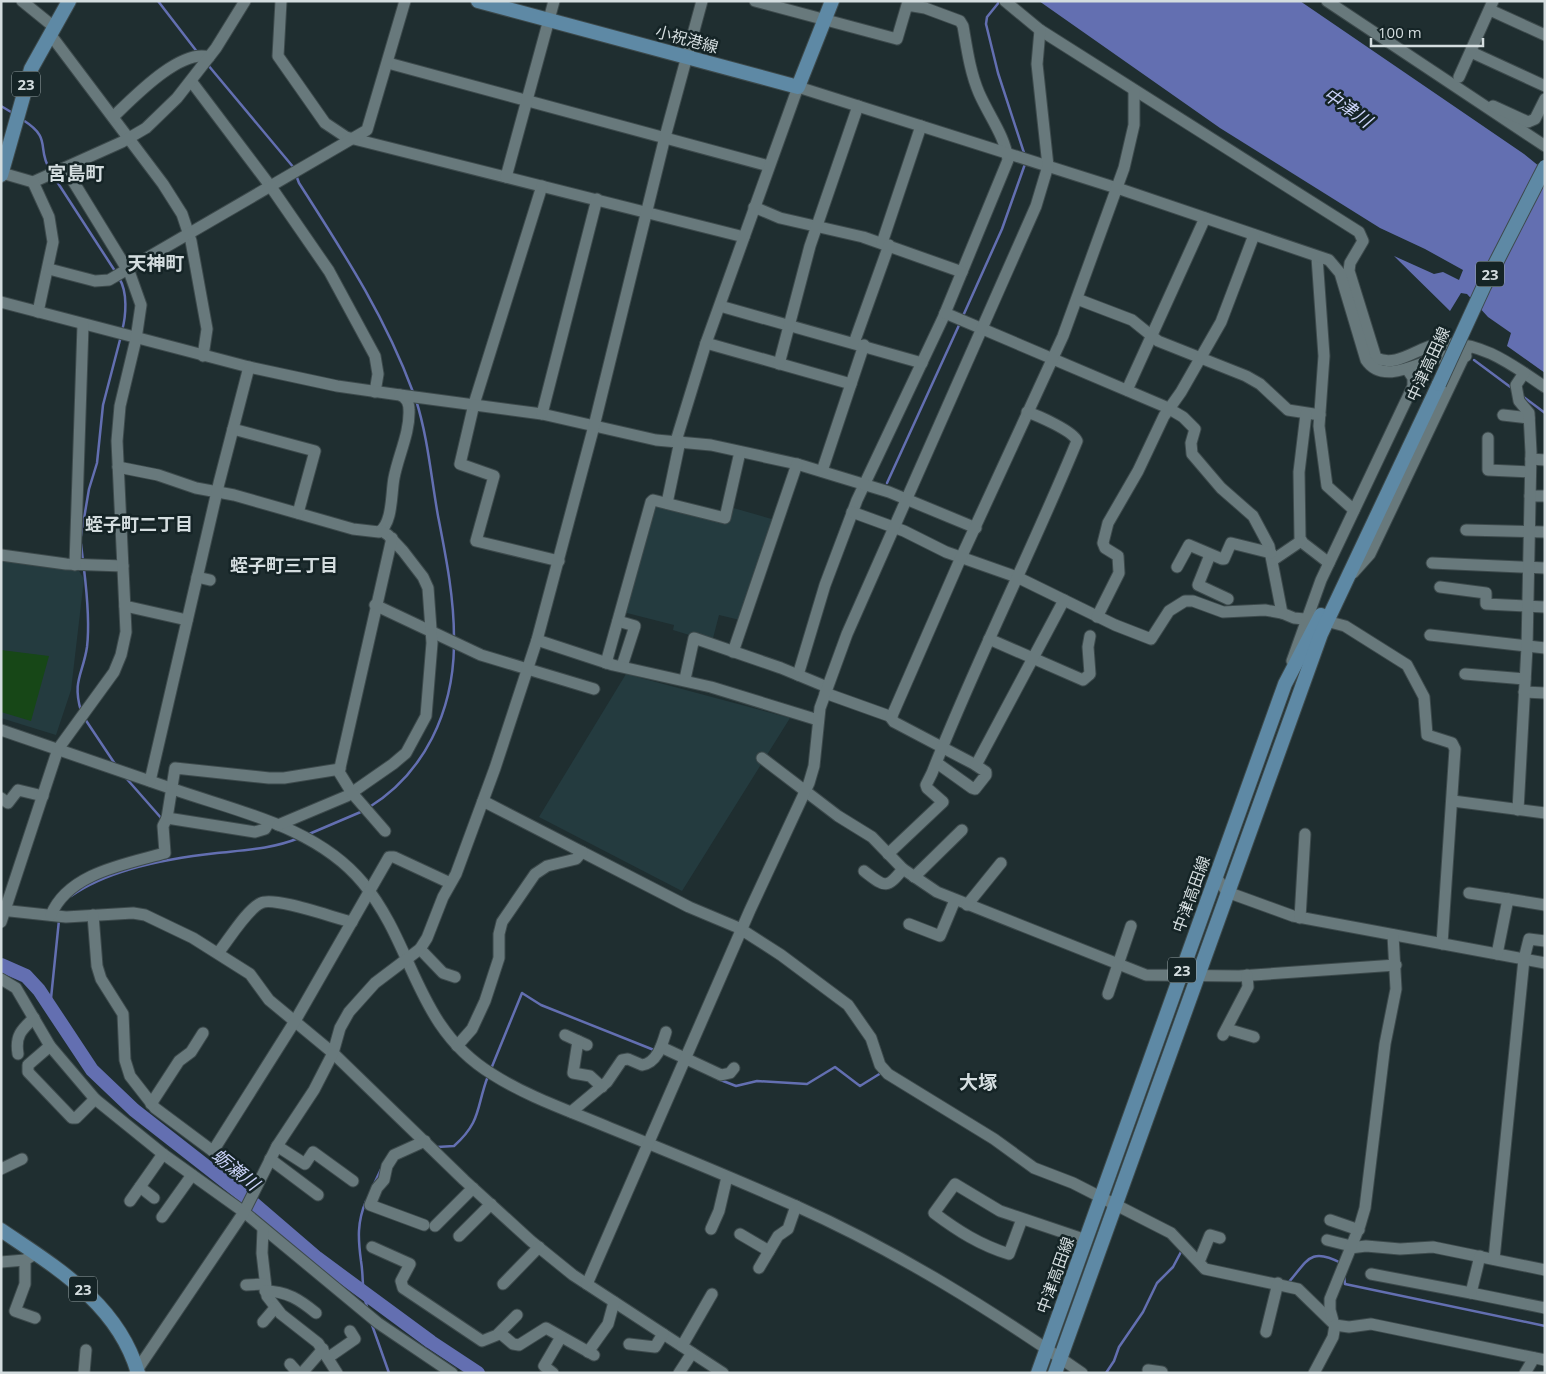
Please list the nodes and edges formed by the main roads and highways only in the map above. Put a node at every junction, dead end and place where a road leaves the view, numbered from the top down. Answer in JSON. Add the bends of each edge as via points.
{"nodes":[{"id":1,"x":69,"y":1,"type":"edge"},
{"id":2,"x":478,"y":1,"type":"edge"},
{"id":3,"x":832,"y":1,"type":"edge"},
{"id":4,"x":1545,"y":167,"type":"edge"},
{"id":5,"x":1,"y":174,"type":"edge"},
{"id":6,"x":1317,"y":620,"type":"junction"},
{"id":7,"x":1,"y":1230,"type":"edge"},
{"id":8,"x":137,"y":1371,"type":"edge"},
{"id":9,"x":1038,"y":1373,"type":"edge"},
{"id":10,"x":1055,"y":1373,"type":"edge"}],
"edges":[{"from":1,"to":5,"type":"main road","number":"23","via":[[37,58],[26,85]]},
{"from":2,"to":3,"type":"main road","name":"小祝港線","via":[[798,87]]},
{"from":4,"to":6,"type":"main road","name":"中津高田線","number":"23","bridge":true,"via":[[1484,286],[1346,577]]},
{"from":6,"to":9,"type":"main road","name":"中津高田線","number":"23","via":[[1285,684]]},
{"from":6,"to":10,"type":"main road","name":"中津高田線","number":"23","via":[[1227,892]]},
{"from":7,"to":8,"type":"main road","number":"23","via":[[30,1257],[85,1291],[122,1335]]}]}
